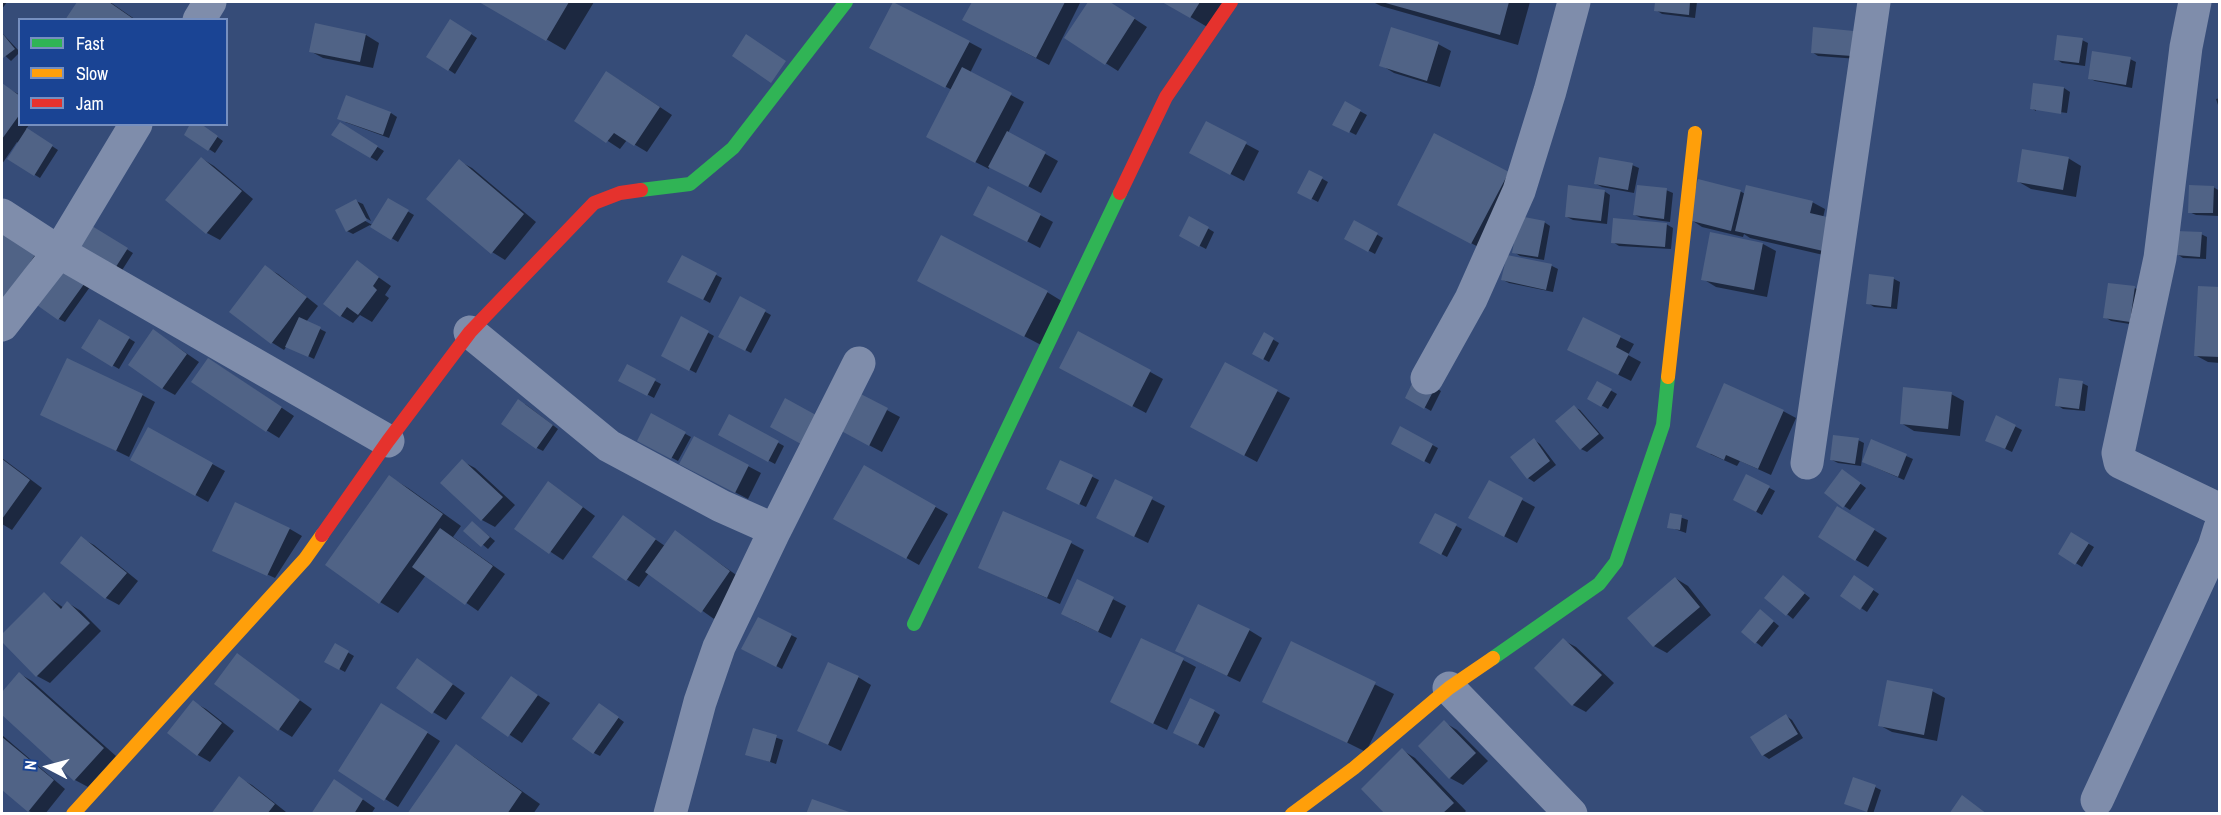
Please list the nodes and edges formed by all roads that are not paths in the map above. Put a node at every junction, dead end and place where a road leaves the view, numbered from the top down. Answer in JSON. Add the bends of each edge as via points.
{"nodes":[{"id":1,"x":210,"y":2,"type":"edge"},
{"id":2,"x":846,"y":2,"type":"edge"},
{"id":3,"x":1231,"y":2,"type":"edge"},
{"id":4,"x":1574,"y":2,"type":"edge"},
{"id":5,"x":1874,"y":2,"type":"edge"},
{"id":6,"x":2195,"y":2,"type":"edge"},
{"id":7,"x":200,"y":18,"type":"edge"},
{"id":8,"x":135,"y":126,"type":"edge"},
{"id":9,"x":1695,"y":133,"type":"dead end"},
{"id":10,"x":2,"y":214,"type":"edge"},
{"id":11,"x":59,"y":252,"type":"junction"},
{"id":12,"x":2,"y":325,"type":"edge"},
{"id":13,"x":470,"y":332,"type":"junction"},
{"id":14,"x":859,"y":363,"type":"dead end"},
{"id":15,"x":1427,"y":378,"type":"dead end"},
{"id":16,"x":388,"y":441,"type":"junction"},
{"id":17,"x":1807,"y":463,"type":"dead end"},
{"id":18,"x":2220,"y":513,"type":"edge"},
{"id":19,"x":2220,"y":528,"type":"edge"},
{"id":20,"x":775,"y":530,"type":"junction"},
{"id":21,"x":914,"y":624,"type":"dead end"},
{"id":22,"x":1449,"y":688,"type":"junction"},
{"id":23,"x":2097,"y":800,"type":"dead end"},
{"id":24,"x":1559,"y":808,"type":"edge"},
{"id":25,"x":73,"y":813,"type":"edge"},
{"id":26,"x":670,"y":813,"type":"edge"},
{"id":27,"x":1292,"y":813,"type":"edge"}],
"edges":[{"from":1,"to":7,"type":"street"},
{"from":2,"to":13,"type":"street","via":[[733,148],[690,184],[620,193],[594,203]]},
{"from":3,"to":21,"type":"street","via":[[1166,97]]},
{"from":4,"to":15,"type":"street","via":[[1519,191],[1471,299]]},
{"from":5,"to":17,"type":"street"},
{"from":6,"to":18,"type":"street","via":[[2160,258],[2118,453],[2120,462]]},
{"from":8,"to":11,"type":"street"},
{"from":9,"to":22,"type":"street","via":[[1663,425],[1616,562],[1599,584]]},
{"from":10,"to":11,"type":"street"},
{"from":11,"to":12,"type":"street"},
{"from":11,"to":16,"type":"street"},
{"from":13,"to":16,"type":"street"},
{"from":13,"to":20,"type":"street","via":[[609,446]]},
{"from":14,"to":20,"type":"street"},
{"from":16,"to":25,"type":"street","via":[[305,559]]},
{"from":19,"to":23,"type":"street"},
{"from":20,"to":26,"type":"street","via":[[719,647]]},
{"from":22,"to":24,"type":"street"},
{"from":22,"to":27,"type":"street","via":[[1354,768]]}]}
